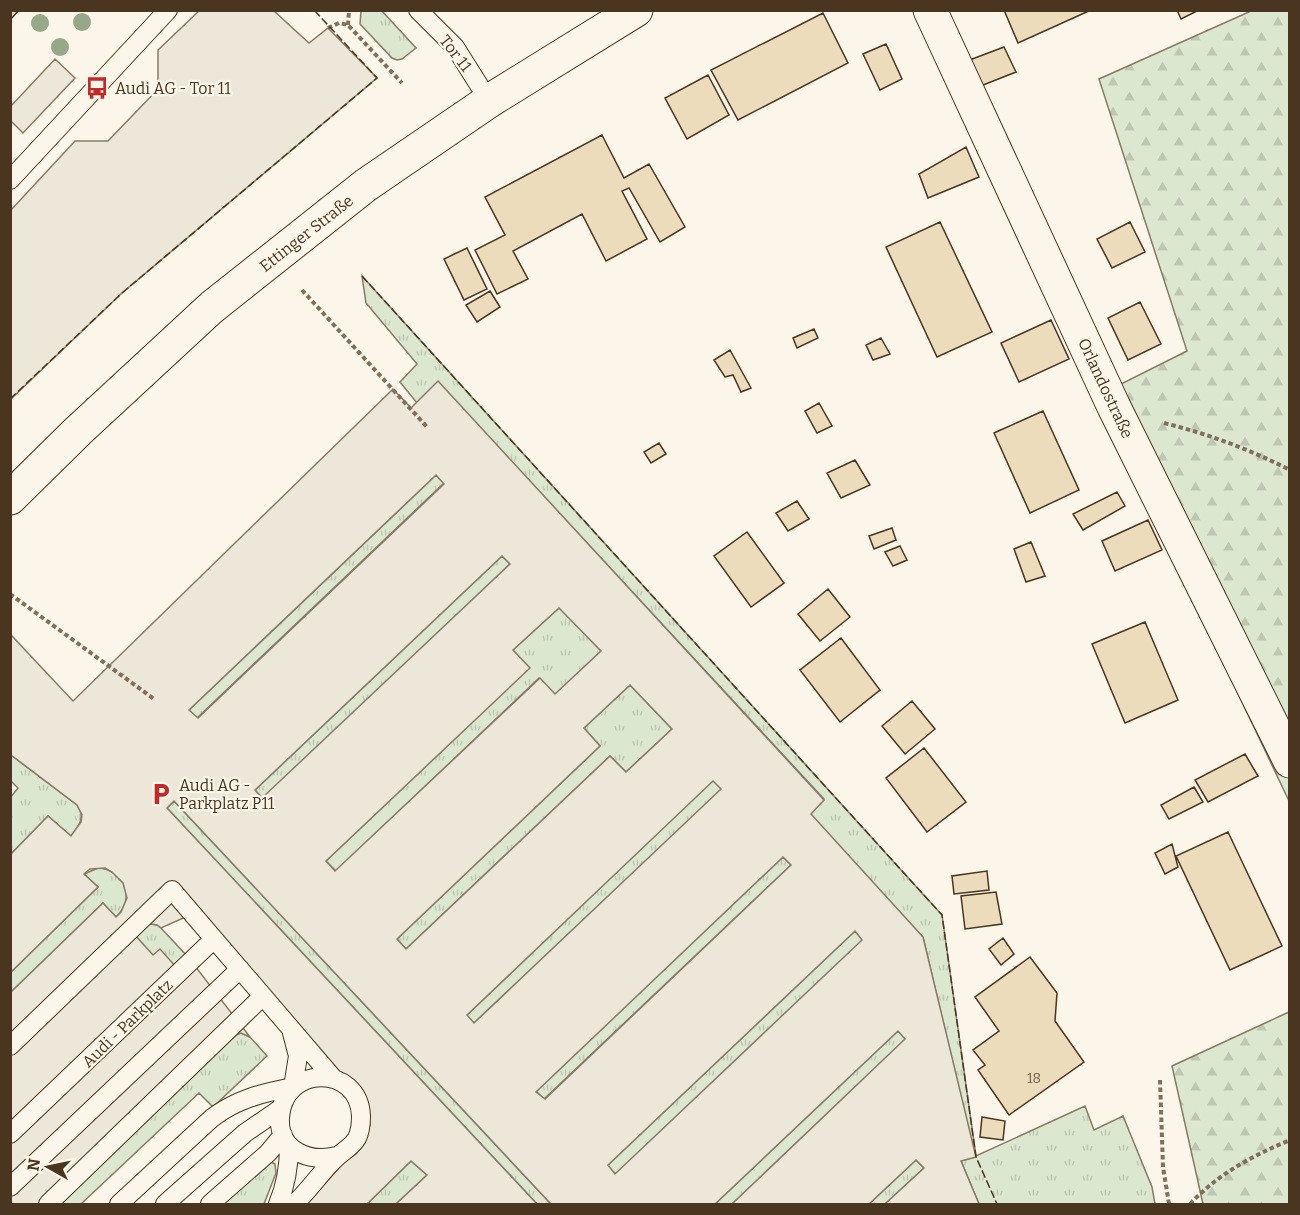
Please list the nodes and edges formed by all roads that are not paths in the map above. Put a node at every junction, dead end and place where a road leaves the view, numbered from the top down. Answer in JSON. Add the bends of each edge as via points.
{"nodes":[{"id":1,"x":168,"y":10,"type":"edge"},
{"id":2,"x":418,"y":10,"type":"edge"},
{"id":3,"x":636,"y":10,"type":"edge"},
{"id":4,"x":930,"y":10,"type":"edge"},
{"id":5,"x":489,"y":101,"type":"junction"},
{"id":6,"x":10,"y":180,"type":"edge"},
{"id":7,"x":10,"y":498,"type":"edge"},
{"id":8,"x":1290,"y":761,"type":"edge"},
{"id":9,"x":214,"y":939,"type":"junction"},
{"id":10,"x":240,"y":969,"type":"junction"},
{"id":11,"x":263,"y":996,"type":"junction"},
{"id":12,"x":290,"y":1028,"type":"junction"},
{"id":13,"x":10,"y":1046,"type":"edge"},
{"id":14,"x":334,"y":1079,"type":"junction"},
{"id":15,"x":293,"y":1087,"type":"junction"},
{"id":16,"x":280,"y":1109,"type":"junction"},
{"id":17,"x":10,"y":1134,"type":"edge"},
{"id":18,"x":286,"y":1140,"type":"junction"},
{"id":19,"x":337,"y":1156,"type":"junction"},
{"id":20,"x":10,"y":1187,"type":"edge"},
{"id":21,"x":48,"y":1204,"type":"edge"},
{"id":22,"x":119,"y":1204,"type":"edge"},
{"id":23,"x":165,"y":1204,"type":"edge"},
{"id":24,"x":210,"y":1204,"type":"edge"},
{"id":25,"x":278,"y":1204,"type":"edge"},
{"id":26,"x":294,"y":1204,"type":"edge"}],
"edges":[{"from":1,"to":6,"type":"lane"},
{"from":2,"to":5,"type":"lane","name":"Tor 11","via":[[455,47]]},
{"from":3,"to":5,"type":"street","name":"Ettinger Straße"},
{"from":4,"to":8,"type":"street","name":"Orlandostraße","via":[[1114,406]]},
{"from":5,"to":7,"type":"street","name":"Ettinger Straße","via":[[366,185],[213,307]]},
{"from":9,"to":10,"type":"lane"},
{"from":9,"to":13,"type":"lane","via":[[172,890]]},
{"from":9,"to":17,"type":"lane","name":"Audi - Parkplatz"},
{"from":10,"to":11,"type":"lane"},
{"from":10,"to":20,"type":"lane"},
{"from":11,"to":12,"type":"lane"},
{"from":11,"to":21,"type":"lane"},
{"from":12,"to":14,"type":"lane"},
{"from":12,"to":15,"type":"lane","via":[[298,1056]]},
{"from":14,"to":15,"type":"lane","via":[[319,1076]]},
{"from":14,"to":19,"type":"lane","via":[[355,1096],[361,1110],[357,1138]]},
{"from":15,"to":16,"type":"lane"},
{"from":15,"to":22,"type":"lane","via":[[228,1106]]},
{"from":16,"to":18,"type":"lane","via":[[279,1122]]},
{"from":16,"to":23,"type":"lane","via":[[245,1133]]},
{"from":18,"to":19,"type":"lane","via":[[299,1154],[311,1159]]},
{"from":18,"to":24,"type":"lane"},
{"from":18,"to":25,"type":"lane","via":[[289,1165]]},
{"from":19,"to":26,"type":"lane"}]}
